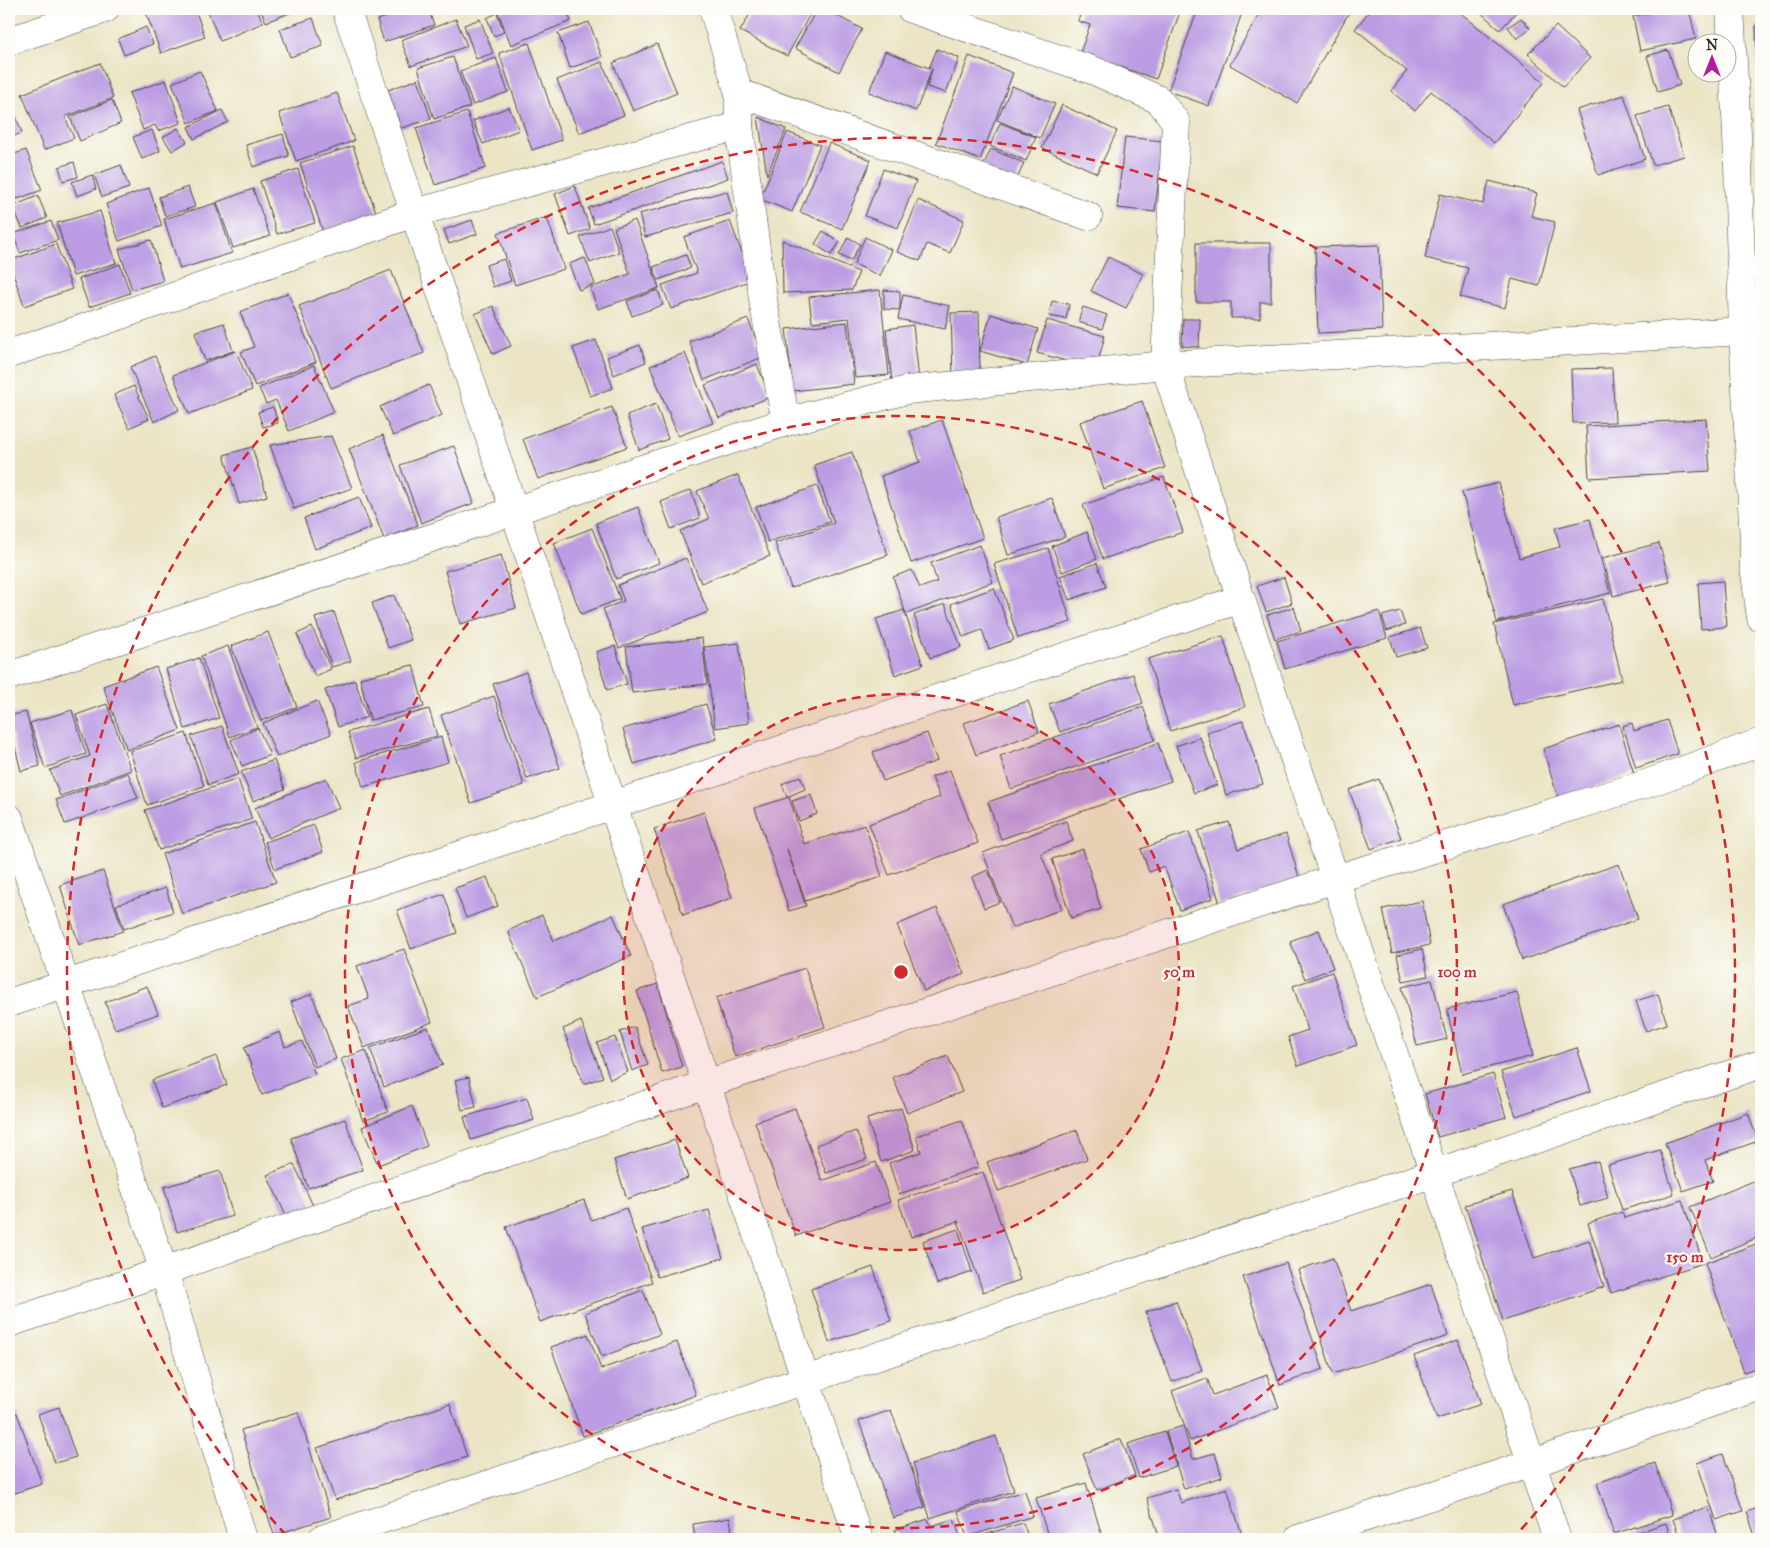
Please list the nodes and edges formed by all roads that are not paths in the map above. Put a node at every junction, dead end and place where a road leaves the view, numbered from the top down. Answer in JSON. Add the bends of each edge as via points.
{"nodes":[{"id":1,"x":105,"y":9,"type":"edge"},
{"id":2,"x":346,"y":9,"type":"edge"},
{"id":3,"x":713,"y":9,"type":"edge"},
{"id":4,"x":911,"y":9,"type":"edge"},
{"id":5,"x":1730,"y":9,"type":"edge"},
{"id":6,"x":9,"y":41,"type":"edge"},
{"id":7,"x":739,"y":93,"type":"junction"},
{"id":8,"x":739,"y":126,"type":"junction"},
{"id":9,"x":414,"y":213,"type":"junction"},
{"id":10,"x":1088,"y":216,"type":"dead end"},
{"id":11,"x":1743,"y":331,"type":"junction"},
{"id":12,"x":9,"y":354,"type":"edge"},
{"id":13,"x":1165,"y":365,"type":"junction"},
{"id":14,"x":786,"y":422,"type":"junction"},
{"id":15,"x":514,"y":511,"type":"junction"},
{"id":16,"x":1758,"y":542,"type":"edge"},
{"id":17,"x":1241,"y":599,"type":"junction"},
{"id":18,"x":1761,"y":618,"type":"edge"},
{"id":19,"x":9,"y":676,"type":"edge"},
{"id":20,"x":1761,"y":742,"type":"edge"},
{"id":21,"x":612,"y":804,"type":"junction"},
{"id":22,"x":9,"y":818,"type":"edge"},
{"id":23,"x":1335,"y":879,"type":"junction"},
{"id":24,"x":66,"y":984,"type":"junction"},
{"id":25,"x":9,"y":1003,"type":"edge"},
{"id":26,"x":1761,"y":1064,"type":"edge"},
{"id":27,"x":706,"y":1084,"type":"junction"},
{"id":28,"x":1435,"y":1173,"type":"junction"},
{"id":29,"x":164,"y":1271,"type":"junction"},
{"id":30,"x":9,"y":1323,"type":"edge"},
{"id":31,"x":805,"y":1379,"type":"junction"},
{"id":32,"x":1761,"y":1386,"type":"edge"},
{"id":33,"x":1533,"y":1463,"type":"junction"},
{"id":34,"x":243,"y":1539,"type":"edge"},
{"id":35,"x":322,"y":1539,"type":"edge"},
{"id":36,"x":859,"y":1539,"type":"edge"},
{"id":37,"x":1298,"y":1539,"type":"edge"},
{"id":38,"x":1557,"y":1539,"type":"edge"}],
"edges":[{"from":1,"to":6,"type":"street"},
{"from":2,"to":9,"type":"street"},
{"from":3,"to":7,"type":"street"},
{"from":4,"to":13,"type":"street","via":[[1095,71],[1159,100],[1176,122]]},
{"from":5,"to":11,"type":"street"},
{"from":7,"to":8,"type":"street"},
{"from":7,"to":10,"type":"street"},
{"from":8,"to":9,"type":"street"},
{"from":8,"to":14,"type":"street","via":[[764,306]]},
{"from":9,"to":12,"type":"street"},
{"from":9,"to":15,"type":"street"},
{"from":11,"to":13,"type":"street"},
{"from":11,"to":16,"type":"street"},
{"from":13,"to":14,"type":"street","via":[[907,390]]},
{"from":13,"to":17,"type":"street"},
{"from":14,"to":15,"type":"street"},
{"from":15,"to":19,"type":"street"},
{"from":15,"to":21,"type":"street"},
{"from":16,"to":18,"type":"street","via":[[1754,566]]},
{"from":17,"to":21,"type":"street"},
{"from":17,"to":23,"type":"street"},
{"from":20,"to":23,"type":"street","via":[[1646,784]]},
{"from":21,"to":24,"type":"street"},
{"from":21,"to":27,"type":"street"},
{"from":22,"to":24,"type":"street"},
{"from":23,"to":27,"type":"street"},
{"from":23,"to":28,"type":"street"},
{"from":24,"to":25,"type":"street"},
{"from":24,"to":29,"type":"street"},
{"from":26,"to":28,"type":"street"},
{"from":27,"to":29,"type":"street"},
{"from":27,"to":31,"type":"street"},
{"from":28,"to":31,"type":"street"},
{"from":28,"to":33,"type":"street"},
{"from":29,"to":30,"type":"street"},
{"from":29,"to":34,"type":"street"},
{"from":31,"to":35,"type":"street"},
{"from":31,"to":36,"type":"street"},
{"from":32,"to":33,"type":"street"},
{"from":33,"to":37,"type":"street"},
{"from":33,"to":38,"type":"street"}]}
